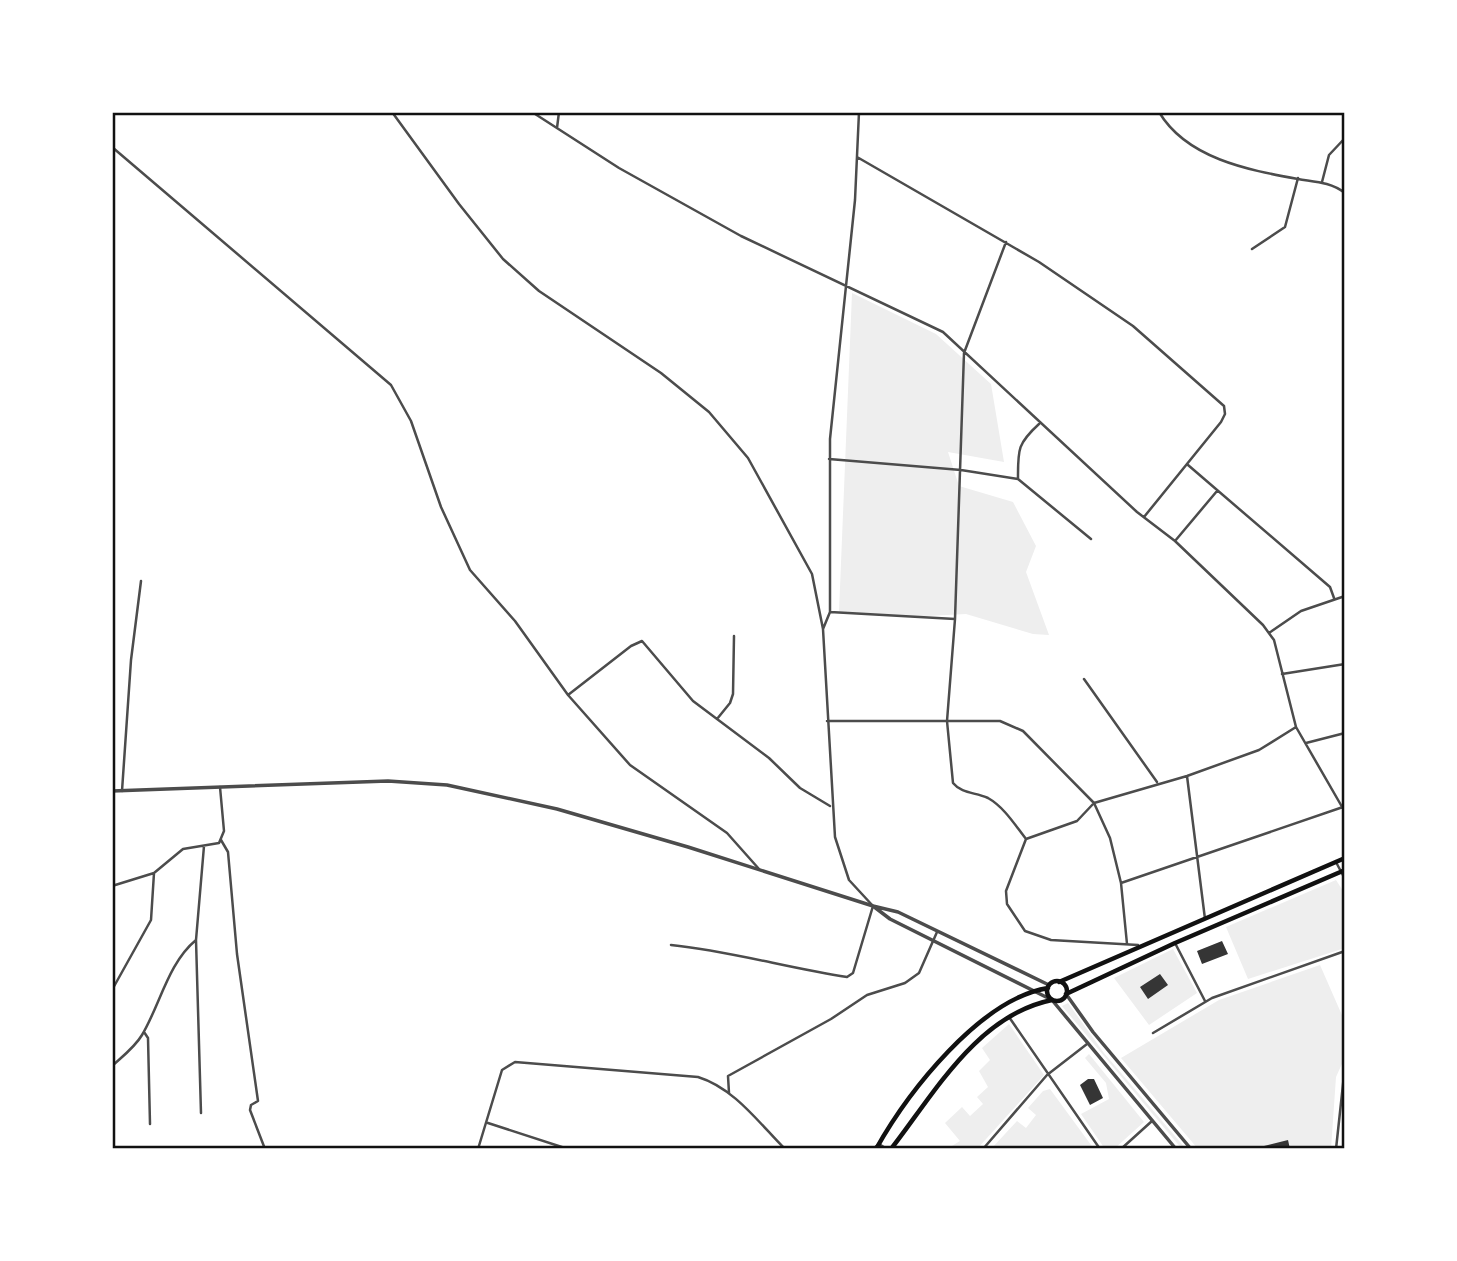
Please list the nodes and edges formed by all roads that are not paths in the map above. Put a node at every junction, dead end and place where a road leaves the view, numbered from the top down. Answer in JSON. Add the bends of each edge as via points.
{"nodes":[{"id":1,"x":392,"y":112,"type":"edge"},
{"id":2,"x":532,"y":112,"type":"edge"},
{"id":3,"x":559,"y":112,"type":"edge"},
{"id":4,"x":859,"y":112,"type":"edge"},
{"id":5,"x":1159,"y":112,"type":"edge"},
{"id":6,"x":557,"y":128,"type":"junction"},
{"id":7,"x":1345,"y":138,"type":"edge"},
{"id":8,"x":112,"y":147,"type":"edge"},
{"id":9,"x":857,"y":157,"type":"junction"},
{"id":10,"x":1298,"y":178,"type":"junction"},
{"id":11,"x":1322,"y":182,"type":"junction"},
{"id":12,"x":1345,"y":193,"type":"edge"},
{"id":13,"x":1006,"y":242,"type":"junction"},
{"id":14,"x":1252,"y":249,"type":"dead end"},
{"id":15,"x":845,"y":287,"type":"junction"},
{"id":16,"x":964,"y":353,"type":"junction"},
{"id":17,"x":1040,"y":423,"type":"junction"},
{"id":18,"x":829,"y":459,"type":"junction"},
{"id":19,"x":1187,"y":464,"type":"junction"},
{"id":20,"x":961,"y":470,"type":"junction"},
{"id":21,"x":1018,"y":479,"type":"junction"},
{"id":22,"x":1217,"y":491,"type":"junction"},
{"id":23,"x":1144,"y":517,"type":"junction"},
{"id":24,"x":1091,"y":539,"type":"dead end"},
{"id":25,"x":1175,"y":541,"type":"junction"},
{"id":26,"x":141,"y":581,"type":"dead end"},
{"id":27,"x":1345,"y":596,"type":"edge"},
{"id":28,"x":1334,"y":598,"type":"junction"},
{"id":29,"x":831,"y":612,"type":"junction"},
{"id":30,"x":955,"y":619,"type":"junction"},
{"id":31,"x":823,"y":629,"type":"junction"},
{"id":32,"x":1269,"y":633,"type":"junction"},
{"id":33,"x":734,"y":636,"type":"dead end"},
{"id":34,"x":1345,"y":664,"type":"edge"},
{"id":35,"x":1282,"y":674,"type":"junction"},
{"id":36,"x":1084,"y":679,"type":"dead end"},
{"id":37,"x":568,"y":695,"type":"junction"},
{"id":38,"x":717,"y":719,"type":"junction"},
{"id":39,"x":827,"y":721,"type":"junction"},
{"id":40,"x":947,"y":721,"type":"junction"},
{"id":41,"x":1296,"y":727,"type":"junction"},
{"id":42,"x":1345,"y":733,"type":"edge"},
{"id":43,"x":1306,"y":743,"type":"junction"},
{"id":44,"x":1187,"y":776,"type":"junction"},
{"id":45,"x":1157,"y":783,"type":"junction"},
{"id":46,"x":219,"y":787,"type":"junction"},
{"id":47,"x":112,"y":791,"type":"edge"},
{"id":48,"x":122,"y":791,"type":"junction"},
{"id":49,"x":1094,"y":803,"type":"junction"},
{"id":50,"x":832,"y":807,"type":"junction"},
{"id":51,"x":1343,"y":807,"type":"junction"},
{"id":52,"x":1345,"y":812,"type":"edge"},
{"id":53,"x":1026,"y":839,"type":"junction"},
{"id":54,"x":221,"y":840,"type":"junction"},
{"id":55,"x":204,"y":846,"type":"junction"},
{"id":56,"x":1195,"y":858,"type":"junction"},
{"id":57,"x":1345,"y":858,"type":"edge"},
{"id":58,"x":1336,"y":862,"type":"junction"},
{"id":59,"x":759,"y":869,"type":"junction"},
{"id":60,"x":1343,"y":871,"type":"edge"},
{"id":61,"x":154,"y":873,"type":"junction"},
{"id":62,"x":1345,"y":879,"type":"edge"},
{"id":63,"x":1121,"y":883,"type":"junction"},
{"id":64,"x":112,"y":886,"type":"edge"},
{"id":65,"x":873,"y":906,"type":"junction"},
{"id":66,"x":1205,"y":919,"type":"junction"},
{"id":67,"x":937,"y":932,"type":"junction"},
{"id":68,"x":196,"y":940,"type":"junction"},
{"id":69,"x":933,"y":941,"type":"junction"},
{"id":70,"x":1175,"y":943,"type":"junction"},
{"id":71,"x":1127,"y":944,"type":"junction"},
{"id":72,"x":671,"y":945,"type":"dead end"},
{"id":73,"x":1138,"y":945,"type":"junction"},
{"id":74,"x":1345,"y":951,"type":"edge"},
{"id":75,"x":1059,"y":982,"type":"junction"},
{"id":76,"x":1048,"y":986,"type":"junction"},
{"id":77,"x":112,"y":990,"type":"edge"},
{"id":78,"x":1033,"y":990,"type":"junction"},
{"id":79,"x":1066,"y":994,"type":"junction"},
{"id":80,"x":1052,"y":1000,"type":"junction"},
{"id":81,"x":1205,"y":1001,"type":"junction"},
{"id":82,"x":1009,"y":1017,"type":"junction"},
{"id":83,"x":144,"y":1032,"type":"junction"},
{"id":84,"x":1153,"y":1033,"type":"dead end"},
{"id":85,"x":1087,"y":1044,"type":"junction"},
{"id":86,"x":112,"y":1066,"type":"edge"},
{"id":87,"x":1345,"y":1066,"type":"edge"},
{"id":88,"x":1047,"y":1075,"type":"junction"},
{"id":89,"x":729,"y":1093,"type":"junction"},
{"id":90,"x":1343,"y":1101,"type":"edge"},
{"id":91,"x":201,"y":1113,"type":"dead end"},
{"id":92,"x":1152,"y":1121,"type":"junction"},
{"id":93,"x":488,"y":1123,"type":"junction"},
{"id":94,"x":150,"y":1124,"type":"dead end"},
{"id":95,"x":876,"y":1147,"type":"edge"},
{"id":96,"x":265,"y":1149,"type":"edge"},
{"id":97,"x":478,"y":1149,"type":"edge"},
{"id":98,"x":568,"y":1149,"type":"edge"},
{"id":99,"x":785,"y":1149,"type":"edge"},
{"id":100,"x":889,"y":1149,"type":"edge"},
{"id":101,"x":983,"y":1149,"type":"edge"},
{"id":102,"x":1100,"y":1149,"type":"edge"},
{"id":103,"x":1121,"y":1149,"type":"edge"},
{"id":104,"x":1176,"y":1149,"type":"edge"},
{"id":105,"x":1191,"y":1149,"type":"edge"},
{"id":106,"x":1336,"y":1149,"type":"edge"}],
"edges":[{"from":1,"to":31,"type":"street","via":[[503,259],[539,291],[661,373],[709,412],[748,458],[812,574]]},
{"from":2,"to":6,"type":"street"},
{"from":3,"to":6,"type":"street"},
{"from":4,"to":9,"type":"street"},
{"from":5,"to":10,"type":"street","via":[[1179,136],[1216,158]]},
{"from":6,"to":15,"type":"street","via":[[741,236]]},
{"from":7,"to":11,"type":"street","via":[[1329,155]]},
{"from":8,"to":37,"type":"street","via":[[391,385],[411,421],[441,508],[470,570],[515,621]]},
{"from":9,"to":13,"type":"street"},
{"from":9,"to":15,"type":"street"},
{"from":10,"to":11,"type":"street"},
{"from":10,"to":14,"type":"street","via":[[1285,227]]},
{"from":11,"to":12,"type":"street"},
{"from":13,"to":16,"type":"street"},
{"from":13,"to":19,"type":"street","via":[[1133,326],[1224,405],[1221,422]]},
{"from":15,"to":16,"type":"street","via":[[943,332]]},
{"from":15,"to":18,"type":"street"},
{"from":16,"to":17,"type":"street"},
{"from":16,"to":20,"type":"street"},
{"from":17,"to":21,"type":"street","via":[[1018,448]]},
{"from":17,"to":23,"type":"street"},
{"from":18,"to":20,"type":"street"},
{"from":18,"to":29,"type":"street"},
{"from":19,"to":22,"type":"street"},
{"from":19,"to":23,"type":"street"},
{"from":20,"to":21,"type":"street"},
{"from":20,"to":30,"type":"street"},
{"from":21,"to":24,"type":"street"},
{"from":22,"to":25,"type":"street"},
{"from":22,"to":28,"type":"street","via":[[1330,587]]},
{"from":23,"to":25,"type":"street"},
{"from":25,"to":32,"type":"street"},
{"from":26,"to":48,"type":"street"},
{"from":27,"to":28,"type":"street"},
{"from":28,"to":32,"type":"street","via":[[1301,611]]},
{"from":29,"to":30,"type":"street"},
{"from":29,"to":31,"type":"street"},
{"from":30,"to":40,"type":"street"},
{"from":31,"to":39,"type":"street"},
{"from":32,"to":35,"type":"street"},
{"from":33,"to":38,"type":"street","via":[[733,694]]},
{"from":34,"to":35,"type":"street"},
{"from":35,"to":41,"type":"street"},
{"from":36,"to":45,"type":"street"},
{"from":37,"to":38,"type":"street","via":[[642,641],[693,701]]},
{"from":37,"to":59,"type":"street","via":[[630,765],[727,833]]},
{"from":38,"to":50,"type":"street","via":[[800,788]]},
{"from":39,"to":40,"type":"street"},
{"from":39,"to":50,"type":"street"},
{"from":40,"to":49,"type":"street","via":[[1016,725]]},
{"from":40,"to":53,"type":"street","via":[[953,783],[959,790],[997,804]]},
{"from":41,"to":43,"type":"street"},
{"from":41,"to":44,"type":"street","via":[[1259,750]]},
{"from":42,"to":43,"type":"street"},
{"from":43,"to":51,"type":"street"},
{"from":44,"to":45,"type":"street"},
{"from":44,"to":56,"type":"street"},
{"from":45,"to":49,"type":"street"},
{"from":46,"to":48,"type":"street"},
{"from":46,"to":54,"type":"street"},
{"from":46,"to":59,"type":"street","via":[[388,781],[447,785],[557,809]]},
{"from":47,"to":48,"type":"street"},
{"from":49,"to":53,"type":"street","via":[[1077,821]]},
{"from":49,"to":63,"type":"street","via":[[1110,838]]},
{"from":50,"to":65,"type":"street","via":[[835,837],[849,880]]},
{"from":51,"to":52,"type":"street"},
{"from":51,"to":56,"type":"street"},
{"from":53,"to":71,"type":"street","via":[[1006,891],[1007,904],[1025,931],[1051,940]]},
{"from":54,"to":55,"type":"street"},
{"from":54,"to":96,"type":"street","via":[[228,852],[258,1101],[250,1110]]},
{"from":55,"to":61,"type":"street","via":[[183,849]]},
{"from":55,"to":68,"type":"street"},
{"from":56,"to":63,"type":"street"},
{"from":56,"to":66,"type":"street"},
{"from":57,"to":58,"type":"main road"},
{"from":58,"to":60,"type":"street"},
{"from":58,"to":66,"type":"main road"},
{"from":59,"to":65,"type":"street"},
{"from":60,"to":62,"type":"street"},
{"from":60,"to":70,"type":"main road"},
{"from":61,"to":64,"type":"street"},
{"from":61,"to":77,"type":"street","via":[[151,920]]},
{"from":63,"to":71,"type":"street"},
{"from":65,"to":67,"type":"street","via":[[898,912]]},
{"from":65,"to":69,"type":"street"},
{"from":65,"to":72,"type":"street","via":[[853,973],[847,977]]},
{"from":66,"to":73,"type":"main road"},
{"from":67,"to":69,"type":"street"},
{"from":67,"to":76,"type":"street"},
{"from":68,"to":83,"type":"street","via":[[167,982]]},
{"from":68,"to":91,"type":"street"},
{"from":69,"to":78,"type":"street"},
{"from":69,"to":89,"type":"street","via":[[919,973],[905,983],[867,995],[728,1076]]},
{"from":70,"to":79,"type":"main road"},
{"from":70,"to":81,"type":"street"},
{"from":71,"to":73,"type":"street"},
{"from":73,"to":75,"type":"main road"},
{"from":74,"to":81,"type":"street"},
{"from":75,"to":76,"type":"main road"},
{"from":75,"to":79,"type":"main road"},
{"from":76,"to":78,"type":"main road"},
{"from":76,"to":80,"type":"main road"},
{"from":78,"to":80,"type":"street"},
{"from":78,"to":95,"type":"main road","via":[[986,1018],[951,1050]]},
{"from":79,"to":80,"type":"main road"},
{"from":79,"to":105,"type":"street"},
{"from":80,"to":82,"type":"main road"},
{"from":80,"to":85,"type":"street"},
{"from":81,"to":84,"type":"street"},
{"from":82,"to":88,"type":"street"},
{"from":82,"to":100,"type":"main road","via":[[964,1055]]},
{"from":83,"to":86,"type":"street"},
{"from":83,"to":94,"type":"street","via":[[148,1038]]},
{"from":85,"to":88,"type":"street"},
{"from":85,"to":92,"type":"street"},
{"from":87,"to":90,"type":"street"},
{"from":88,"to":101,"type":"street"},
{"from":88,"to":102,"type":"street"},
{"from":89,"to":93,"type":"street","via":[[698,1077],[515,1062],[502,1070]]},
{"from":89,"to":99,"type":"street"},
{"from":90,"to":106,"type":"street"},
{"from":92,"to":103,"type":"street"},
{"from":92,"to":104,"type":"street"},
{"from":93,"to":97,"type":"street"},
{"from":93,"to":98,"type":"street"},
{"from":95,"to":100,"type":"street"}]}
